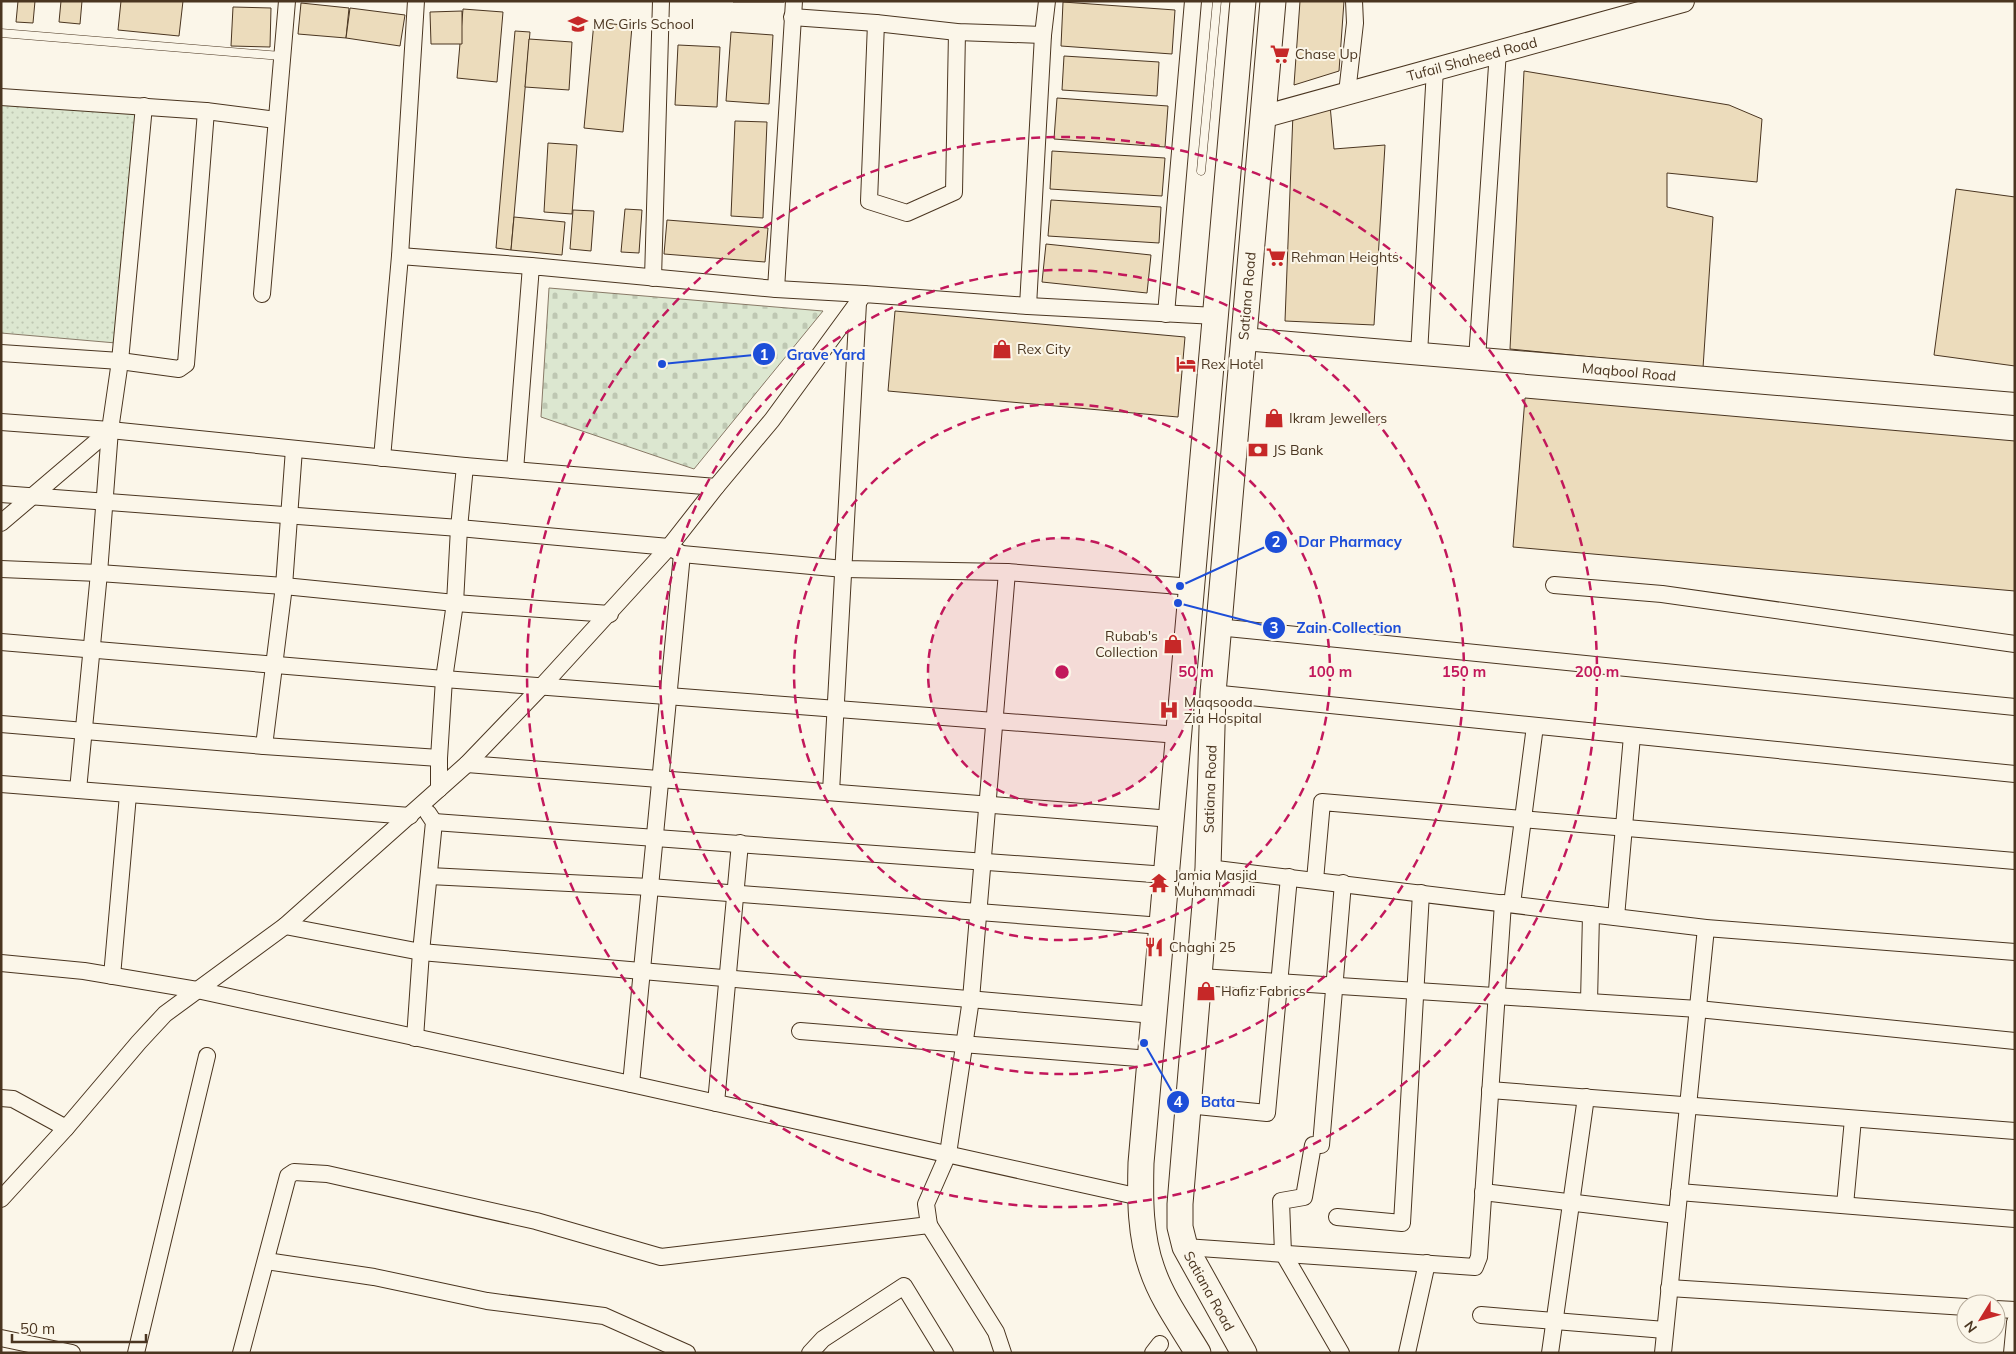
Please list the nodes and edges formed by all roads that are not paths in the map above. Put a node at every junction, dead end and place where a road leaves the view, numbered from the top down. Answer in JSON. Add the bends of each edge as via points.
{"nodes":[{"id":1,"x":287,"y":1,"type":"edge"},
{"id":2,"x":416,"y":1,"type":"edge"},
{"id":3,"x":662,"y":1,"type":"edge"},
{"id":4,"x":1048,"y":1,"type":"edge"},
{"id":5,"x":1193,"y":1,"type":"edge"},
{"id":6,"x":1217,"y":1,"type":"edge"},
{"id":7,"x":1243,"y":1,"type":"edge"},
{"id":8,"x":1273,"y":1,"type":"edge"},
{"id":9,"x":1354,"y":1,"type":"edge"},
{"id":10,"x":1683,"y":1,"type":"edge"},
{"id":11,"x":1632,"y":8,"type":"edge"},
{"id":12,"x":793,"y":9,"type":"edge"},
{"id":13,"x":876,"y":23,"type":"junction"},
{"id":14,"x":957,"y":32,"type":"junction"},
{"id":15,"x":1,"y":33,"type":"edge"},
{"id":16,"x":1043,"y":35,"type":"junction"},
{"id":17,"x":1498,"y":51,"type":"junction"},
{"id":18,"x":281,"y":56,"type":"junction"},
{"id":19,"x":1435,"y":69,"type":"junction"},
{"id":20,"x":1346,"y":94,"type":"junction"},
{"id":21,"x":1,"y":96,"type":"edge"},
{"id":22,"x":144,"y":106,"type":"junction"},
{"id":23,"x":206,"y":111,"type":"junction"},
{"id":24,"x":1262,"y":117,"type":"junction"},
{"id":25,"x":276,"y":120,"type":"junction"},
{"id":26,"x":1201,"y":171,"type":"dead end"},
{"id":27,"x":400,"y":256,"type":"junction"},
{"id":28,"x":531,"y":266,"type":"junction"},
{"id":29,"x":653,"y":278,"type":"junction"},
{"id":30,"x":776,"y":290,"type":"junction"},
{"id":31,"x":262,"y":294,"type":"dead end"},
{"id":32,"x":861,"y":298,"type":"junction"},
{"id":33,"x":1028,"y":306,"type":"junction"},
{"id":34,"x":1166,"y":314,"type":"junction"},
{"id":35,"x":1216,"y":316,"type":"junction"},
{"id":36,"x":1243,"y":339,"type":"junction"},
{"id":37,"x":1,"y":353,"type":"edge"},
{"id":38,"x":1419,"y":354,"type":"junction"},
{"id":39,"x":1477,"y":359,"type":"junction"},
{"id":40,"x":120,"y":362,"type":"junction"},
{"id":41,"x":2015,"y":404,"type":"edge"},
{"id":42,"x":1,"y":422,"type":"edge"},
{"id":43,"x":110,"y":430,"type":"junction"},
{"id":44,"x":294,"y":449,"type":"junction"},
{"id":45,"x":382,"y":458,"type":"junction"},
{"id":46,"x":465,"y":466,"type":"junction"},
{"id":47,"x":515,"y":470,"type":"junction"},
{"id":48,"x":716,"y":487,"type":"junction"},
{"id":49,"x":1,"y":494,"type":"edge"},
{"id":50,"x":32,"y":497,"type":"junction"},
{"id":51,"x":104,"y":501,"type":"junction"},
{"id":52,"x":288,"y":515,"type":"junction"},
{"id":53,"x":1,"y":523,"type":"edge"},
{"id":54,"x":459,"y":528,"type":"junction"},
{"id":55,"x":676,"y":550,"type":"junction"},
{"id":56,"x":1,"y":569,"type":"edge"},
{"id":57,"x":844,"y":569,"type":"junction"},
{"id":58,"x":1007,"y":572,"type":"junction"},
{"id":59,"x":99,"y":573,"type":"junction"},
{"id":60,"x":1554,"y":585,"type":"dead end"},
{"id":61,"x":284,"y":586,"type":"junction"},
{"id":62,"x":1192,"y":587,"type":"junction"},
{"id":63,"x":455,"y":603,"type":"junction"},
{"id":64,"x":610,"y":614,"type":"junction"},
{"id":65,"x":1218,"y":627,"type":"junction"},
{"id":66,"x":1,"y":642,"type":"edge"},
{"id":67,"x":2015,"y":644,"type":"edge"},
{"id":68,"x":90,"y":650,"type":"junction"},
{"id":69,"x":275,"y":665,"type":"junction"},
{"id":70,"x":444,"y":679,"type":"junction"},
{"id":71,"x":542,"y":686,"type":"junction"},
{"id":72,"x":1212,"y":693,"type":"junction"},
{"id":73,"x":668,"y":696,"type":"junction"},
{"id":74,"x":2015,"y":707,"type":"edge"},
{"id":75,"x":836,"y":708,"type":"junction"},
{"id":76,"x":994,"y":721,"type":"junction"},
{"id":77,"x":1,"y":724,"type":"edge"},
{"id":78,"x":1535,"y":726,"type":"junction"},
{"id":79,"x":83,"y":731,"type":"junction"},
{"id":80,"x":1179,"y":735,"type":"junction"},
{"id":81,"x":1632,"y":736,"type":"junction"},
{"id":82,"x":264,"y":746,"type":"junction"},
{"id":83,"x":439,"y":758,"type":"junction"},
{"id":84,"x":467,"y":764,"type":"junction"},
{"id":85,"x":2015,"y":774,"type":"edge"},
{"id":86,"x":660,"y":779,"type":"junction"},
{"id":87,"x":1,"y":784,"type":"edge"},
{"id":88,"x":439,"y":789,"type":"junction"},
{"id":89,"x":78,"y":790,"type":"junction"},
{"id":90,"x":831,"y":792,"type":"junction"},
{"id":91,"x":128,"y":795,"type":"junction"},
{"id":92,"x":987,"y":804,"type":"junction"},
{"id":93,"x":415,"y":811,"type":"junction"},
{"id":94,"x":1172,"y":819,"type":"junction"},
{"id":95,"x":1522,"y":819,"type":"junction"},
{"id":96,"x":434,"y":822,"type":"junction"},
{"id":97,"x":1624,"y":828,"type":"junction"},
{"id":98,"x":655,"y":837,"type":"junction"},
{"id":99,"x":740,"y":843,"type":"junction"},
{"id":100,"x":982,"y":861,"type":"junction"},
{"id":101,"x":2015,"y":861,"type":"edge"},
{"id":102,"x":1208,"y":868,"type":"junction"},
{"id":103,"x":1167,"y":875,"type":"junction"},
{"id":104,"x":429,"y":876,"type":"junction"},
{"id":105,"x":1289,"y":877,"type":"junction"},
{"id":106,"x":1315,"y":880,"type":"junction"},
{"id":107,"x":1343,"y":884,"type":"junction"},
{"id":108,"x":650,"y":888,"type":"junction"},
{"id":109,"x":1421,"y":893,"type":"junction"},
{"id":110,"x":735,"y":894,"type":"junction"},
{"id":111,"x":1507,"y":904,"type":"junction"},
{"id":112,"x":978,"y":913,"type":"junction"},
{"id":113,"x":1591,"y":914,"type":"junction"},
{"id":114,"x":1616,"y":917,"type":"junction"},
{"id":115,"x":285,"y":926,"type":"junction"},
{"id":116,"x":1162,"y":926,"type":"junction"},
{"id":117,"x":1706,"y":928,"type":"junction"},
{"id":118,"x":421,"y":952,"type":"junction"},
{"id":119,"x":2015,"y":952,"type":"edge"},
{"id":120,"x":1,"y":963,"type":"edge"},
{"id":121,"x":642,"y":970,"type":"junction"},
{"id":122,"x":112,"y":976,"type":"junction"},
{"id":123,"x":1200,"y":977,"type":"junction"},
{"id":124,"x":729,"y":978,"type":"junction"},
{"id":125,"x":1279,"y":982,"type":"junction"},
{"id":126,"x":1334,"y":985,"type":"junction"},
{"id":127,"x":197,"y":990,"type":"junction"},
{"id":128,"x":1415,"y":991,"type":"junction"},
{"id":129,"x":1496,"y":996,"type":"junction"},
{"id":130,"x":971,"y":999,"type":"junction"},
{"id":131,"x":1589,"y":1002,"type":"junction"},
{"id":132,"x":1698,"y":1010,"type":"junction"},
{"id":133,"x":1154,"y":1015,"type":"junction"},
{"id":134,"x":800,"y":1031,"type":"dead end"},
{"id":135,"x":415,"y":1038,"type":"junction"},
{"id":136,"x":2015,"y":1041,"type":"edge"},
{"id":137,"x":964,"y":1045,"type":"junction"},
{"id":138,"x":206,"y":1056,"type":"dead end"},
{"id":139,"x":1150,"y":1059,"type":"junction"},
{"id":140,"x":631,"y":1084,"type":"junction"},
{"id":141,"x":1490,"y":1090,"type":"junction"},
{"id":142,"x":1586,"y":1097,"type":"junction"},
{"id":143,"x":1,"y":1098,"type":"edge"},
{"id":144,"x":716,"y":1103,"type":"junction"},
{"id":145,"x":1187,"y":1105,"type":"junction"},
{"id":146,"x":1688,"y":1106,"type":"junction"},
{"id":147,"x":1853,"y":1119,"type":"junction"},
{"id":148,"x":66,"y":1128,"type":"junction"},
{"id":149,"x":2015,"y":1131,"type":"edge"},
{"id":150,"x":948,"y":1154,"type":"junction"},
{"id":151,"x":1483,"y":1192,"type":"junction"},
{"id":152,"x":1679,"y":1192,"type":"junction"},
{"id":153,"x":1140,"y":1197,"type":"junction"},
{"id":154,"x":1,"y":1199,"type":"edge"},
{"id":155,"x":1571,"y":1203,"type":"junction"},
{"id":156,"x":1845,"y":1205,"type":"junction"},
{"id":157,"x":1677,"y":1216,"type":"junction"},
{"id":158,"x":1337,"y":1218,"type":"dead end"},
{"id":159,"x":2015,"y":1219,"type":"edge"},
{"id":160,"x":929,"y":1225,"type":"junction"},
{"id":161,"x":1185,"y":1248,"type":"junction"},
{"id":162,"x":1284,"y":1253,"type":"junction"},
{"id":163,"x":266,"y":1261,"type":"junction"},
{"id":164,"x":1427,"y":1263,"type":"junction"},
{"id":165,"x":1669,"y":1288,"type":"junction"},
{"id":166,"x":1956,"y":1306,"type":"edge"},
{"id":167,"x":1481,"y":1315,"type":"dead end"},
{"id":168,"x":1225,"y":1320,"type":"junction"},
{"id":169,"x":1555,"y":1321,"type":"junction"},
{"id":170,"x":2015,"y":1322,"type":"edge"},
{"id":171,"x":1665,"y":1330,"type":"junction"},
{"id":172,"x":1,"y":1338,"type":"edge"},
{"id":173,"x":1195,"y":1347,"type":"edge"},
{"id":174,"x":72,"y":1353,"type":"edge"},
{"id":175,"x":136,"y":1353,"type":"edge"},
{"id":176,"x":241,"y":1353,"type":"edge"},
{"id":177,"x":687,"y":1353,"type":"edge"},
{"id":178,"x":810,"y":1353,"type":"edge"},
{"id":179,"x":945,"y":1353,"type":"edge"},
{"id":180,"x":1003,"y":1353,"type":"edge"},
{"id":181,"x":1244,"y":1353,"type":"edge"},
{"id":182,"x":1341,"y":1353,"type":"edge"},
{"id":183,"x":1407,"y":1353,"type":"edge"},
{"id":184,"x":1550,"y":1353,"type":"edge"},
{"id":185,"x":1663,"y":1353,"type":"edge"},
{"id":186,"x":2012,"y":1353,"type":"edge"}],
"edges":[{"from":1,"to":18,"type":"street"},
{"from":2,"to":27,"type":"street"},
{"from":3,"to":29,"type":"street"},
{"from":4,"to":16,"type":"street"},
{"from":5,"to":34,"type":"street"},
{"from":6,"to":26,"type":"lane"},
{"from":7,"to":35,"type":"main road"},
{"from":8,"to":24,"type":"main road","name":"Satiana Road"},
{"from":9,"to":20,"type":"street","via":[[1355,23]]},
{"from":10,"to":11,"type":"street","name":"Tufail Shaheed Road"},
{"from":11,"to":17,"type":"street","name":"Tufail Shaheed Road"},
{"from":12,"to":13,"type":"street"},
{"from":12,"to":30,"type":"street"},
{"from":13,"to":14,"type":"street"},
{"from":13,"to":14,"type":"street","via":[[869,200],[906,213],[954,192]]},
{"from":14,"to":16,"type":"street"},
{"from":15,"to":18,"type":"lane"},
{"from":16,"to":33,"type":"street"},
{"from":17,"to":19,"type":"street","name":"Tufail Shaheed Road"},
{"from":17,"to":39,"type":"street"},
{"from":18,"to":25,"type":"street"},
{"from":19,"to":20,"type":"street","name":"Tufail Shaheed Road"},
{"from":19,"to":38,"type":"street"},
{"from":20,"to":24,"type":"street","name":"Tufail Shaheed Road"},
{"from":21,"to":22,"type":"street"},
{"from":22,"to":23,"type":"street"},
{"from":22,"to":40,"type":"street"},
{"from":23,"to":25,"type":"street"},
{"from":23,"to":40,"type":"street","via":[[186,364],[179,370]]},
{"from":24,"to":36,"type":"main road","name":"Satiana Road"},
{"from":25,"to":31,"type":"street"},
{"from":27,"to":28,"type":"street"},
{"from":27,"to":45,"type":"street"},
{"from":28,"to":29,"type":"street"},
{"from":28,"to":47,"type":"street"},
{"from":29,"to":30,"type":"street"},
{"from":30,"to":32,"type":"street"},
{"from":32,"to":33,"type":"street"},
{"from":32,"to":48,"type":"street","via":[[772,420]]},
{"from":32,"to":57,"type":"street"},
{"from":33,"to":34,"type":"street"},
{"from":34,"to":35,"type":"street"},
{"from":35,"to":62,"type":"main road"},
{"from":36,"to":38,"type":"street","name":"Maqbool Road"},
{"from":36,"to":65,"type":"main road","name":"Satiana Road"},
{"from":37,"to":40,"type":"street"},
{"from":38,"to":39,"type":"street","name":"Maqbool Road"},
{"from":39,"to":41,"type":"street","name":"Maqbool Road"},
{"from":40,"to":43,"type":"street"},
{"from":42,"to":43,"type":"street"},
{"from":43,"to":44,"type":"street"},
{"from":43,"to":50,"type":"street"},
{"from":43,"to":51,"type":"street"},
{"from":44,"to":45,"type":"street"},
{"from":44,"to":52,"type":"street"},
{"from":45,"to":46,"type":"street"},
{"from":46,"to":47,"type":"street"},
{"from":46,"to":54,"type":"street"},
{"from":47,"to":48,"type":"street"},
{"from":48,"to":55,"type":"street"},
{"from":49,"to":50,"type":"street"},
{"from":50,"to":51,"type":"street"},
{"from":50,"to":53,"type":"street"},
{"from":51,"to":52,"type":"street"},
{"from":51,"to":59,"type":"street"},
{"from":52,"to":54,"type":"street"},
{"from":52,"to":61,"type":"street"},
{"from":54,"to":55,"type":"street"},
{"from":54,"to":63,"type":"street"},
{"from":55,"to":57,"type":"street"},
{"from":55,"to":64,"type":"street"},
{"from":55,"to":73,"type":"street"},
{"from":56,"to":59,"type":"street"},
{"from":57,"to":58,"type":"street"},
{"from":57,"to":75,"type":"street"},
{"from":58,"to":62,"type":"street"},
{"from":58,"to":76,"type":"street"},
{"from":59,"to":61,"type":"street"},
{"from":59,"to":68,"type":"street"},
{"from":60,"to":67,"type":"street","via":[[1662,594]]},
{"from":61,"to":63,"type":"street"},
{"from":61,"to":69,"type":"street"},
{"from":62,"to":80,"type":"main road"},
{"from":63,"to":64,"type":"street"},
{"from":63,"to":70,"type":"street"},
{"from":64,"to":71,"type":"street"},
{"from":65,"to":72,"type":"main road","name":"Satiana Road"},
{"from":65,"to":74,"type":"street"},
{"from":66,"to":68,"type":"street"},
{"from":68,"to":69,"type":"street"},
{"from":68,"to":79,"type":"street"},
{"from":69,"to":70,"type":"street"},
{"from":69,"to":82,"type":"street"},
{"from":70,"to":71,"type":"street"},
{"from":70,"to":83,"type":"street"},
{"from":71,"to":73,"type":"street"},
{"from":71,"to":84,"type":"street"},
{"from":72,"to":78,"type":"street"},
{"from":72,"to":102,"type":"main road","name":"Satiana Road"},
{"from":73,"to":75,"type":"street"},
{"from":73,"to":86,"type":"street"},
{"from":75,"to":76,"type":"street"},
{"from":75,"to":90,"type":"street"},
{"from":76,"to":80,"type":"street"},
{"from":76,"to":92,"type":"street"},
{"from":77,"to":79,"type":"street"},
{"from":78,"to":81,"type":"street"},
{"from":78,"to":95,"type":"street"},
{"from":79,"to":82,"type":"street"},
{"from":79,"to":89,"type":"street"},
{"from":80,"to":94,"type":"main road"},
{"from":81,"to":85,"type":"street"},
{"from":81,"to":97,"type":"street"},
{"from":82,"to":83,"type":"street"},
{"from":83,"to":88,"type":"street"},
{"from":84,"to":86,"type":"street"},
{"from":84,"to":88,"type":"street"},
{"from":86,"to":90,"type":"street"},
{"from":86,"to":98,"type":"street"},
{"from":87,"to":89,"type":"street"},
{"from":88,"to":93,"type":"street"},
{"from":89,"to":91,"type":"street"},
{"from":90,"to":92,"type":"street"},
{"from":91,"to":93,"type":"street"},
{"from":91,"to":122,"type":"street"},
{"from":92,"to":94,"type":"street"},
{"from":92,"to":100,"type":"street"},
{"from":93,"to":96,"type":"street","via":[[428,814]]},
{"from":93,"to":115,"type":"street"},
{"from":94,"to":103,"type":"main road"},
{"from":95,"to":97,"type":"street"},
{"from":95,"to":106,"type":"street","via":[[1322,802]]},
{"from":95,"to":111,"type":"street"},
{"from":96,"to":98,"type":"street"},
{"from":96,"to":104,"type":"street"},
{"from":97,"to":101,"type":"street"},
{"from":97,"to":114,"type":"street"},
{"from":98,"to":99,"type":"street"},
{"from":98,"to":108,"type":"street"},
{"from":99,"to":100,"type":"street"},
{"from":99,"to":110,"type":"street"},
{"from":100,"to":103,"type":"street"},
{"from":100,"to":112,"type":"street"},
{"from":102,"to":105,"type":"street"},
{"from":102,"to":123,"type":"main road","name":"Satiana Road"},
{"from":103,"to":116,"type":"main road"},
{"from":104,"to":108,"type":"street"},
{"from":104,"to":118,"type":"street"},
{"from":105,"to":106,"type":"street"},
{"from":105,"to":125,"type":"street"},
{"from":106,"to":107,"type":"street"},
{"from":107,"to":109,"type":"street"},
{"from":107,"to":126,"type":"street"},
{"from":108,"to":110,"type":"street"},
{"from":108,"to":121,"type":"street"},
{"from":109,"to":111,"type":"street"},
{"from":109,"to":128,"type":"street"},
{"from":110,"to":112,"type":"street"},
{"from":110,"to":124,"type":"street"},
{"from":111,"to":113,"type":"street"},
{"from":111,"to":129,"type":"street"},
{"from":112,"to":116,"type":"street"},
{"from":112,"to":130,"type":"street"},
{"from":113,"to":114,"type":"street"},
{"from":113,"to":131,"type":"street"},
{"from":114,"to":117,"type":"street"},
{"from":115,"to":118,"type":"street"},
{"from":115,"to":127,"type":"street"},
{"from":116,"to":133,"type":"main road"},
{"from":117,"to":119,"type":"street"},
{"from":117,"to":132,"type":"street"},
{"from":118,"to":121,"type":"street"},
{"from":118,"to":135,"type":"street"},
{"from":120,"to":122,"type":"street"},
{"from":121,"to":124,"type":"street"},
{"from":121,"to":140,"type":"street"},
{"from":122,"to":127,"type":"street"},
{"from":123,"to":125,"type":"street"},
{"from":123,"to":145,"type":"main road","name":"Satiana Road"},
{"from":124,"to":130,"type":"street"},
{"from":124,"to":144,"type":"street"},
{"from":125,"to":126,"type":"street"},
{"from":125,"to":145,"type":"street","via":[[1267,1113]]},
{"from":126,"to":128,"type":"street"},
{"from":126,"to":162,"type":"street","via":[[1321,1145],[1313,1145],[1304,1197],[1281,1201]]},
{"from":127,"to":135,"type":"street"},
{"from":127,"to":148,"type":"street","via":[[165,1014]]},
{"from":128,"to":129,"type":"street"},
{"from":128,"to":158,"type":"street","via":[[1402,1223]]},
{"from":129,"to":131,"type":"street"},
{"from":129,"to":141,"type":"street"},
{"from":130,"to":133,"type":"street"},
{"from":130,"to":137,"type":"street"},
{"from":131,"to":132,"type":"street"},
{"from":132,"to":136,"type":"street"},
{"from":132,"to":146,"type":"street"},
{"from":133,"to":139,"type":"main road"},
{"from":134,"to":137,"type":"street"},
{"from":135,"to":140,"type":"street"},
{"from":137,"to":139,"type":"street"},
{"from":137,"to":150,"type":"street"},
{"from":138,"to":175,"type":"street"},
{"from":139,"to":153,"type":"main road"},
{"from":140,"to":144,"type":"street"},
{"from":141,"to":142,"type":"street"},
{"from":141,"to":151,"type":"street"},
{"from":142,"to":146,"type":"street"},
{"from":142,"to":155,"type":"street"},
{"from":143,"to":148,"type":"street","via":[[13,1099]]},
{"from":144,"to":150,"type":"street"},
{"from":145,"to":161,"type":"main road","name":"Satiana Road","via":[[1180,1204],[1180,1227]]},
{"from":146,"to":147,"type":"street"},
{"from":146,"to":152,"type":"street"},
{"from":147,"to":149,"type":"street"},
{"from":147,"to":156,"type":"street"},
{"from":148,"to":154,"type":"street"},
{"from":150,"to":153,"type":"street"},
{"from":150,"to":160,"type":"street","via":[[926,1204]]},
{"from":151,"to":155,"type":"street"},
{"from":151,"to":164,"type":"street","via":[[1479,1257],[1475,1267]]},
{"from":152,"to":156,"type":"street"},
{"from":152,"to":157,"type":"street"},
{"from":153,"to":173,"type":"main road","via":[[1152,1269],[1163,1296]]},
{"from":155,"to":157,"type":"street"},
{"from":155,"to":169,"type":"street"},
{"from":156,"to":159,"type":"street"},
{"from":157,"to":165,"type":"street"},
{"from":160,"to":163,"type":"street","via":[[661,1257],[536,1221],[327,1174],[294,1172],[288,1176]]},
{"from":160,"to":180,"type":"street","via":[[996,1332]]},
{"from":161,"to":162,"type":"street"},
{"from":161,"to":168,"type":"main road","name":"Satiana Road"},
{"from":162,"to":164,"type":"street"},
{"from":162,"to":182,"type":"street"},
{"from":163,"to":176,"type":"street"},
{"from":163,"to":177,"type":"street","via":[[374,1277],[487,1301],[604,1316]]},
{"from":164,"to":183,"type":"street"},
{"from":165,"to":166,"type":"street"},
{"from":165,"to":171,"type":"street"},
{"from":167,"to":169,"type":"street"},
{"from":168,"to":173,"type":"main road"},
{"from":168,"to":181,"type":"main road","name":"Satiana Road"},
{"from":169,"to":171,"type":"street"},
{"from":169,"to":184,"type":"street"},
{"from":170,"to":186,"type":"street"},
{"from":171,"to":185,"type":"street"},
{"from":172,"to":174,"type":"street"},
{"from":178,"to":179,"type":"street","via":[[823,1339],[904,1286]]}]}
